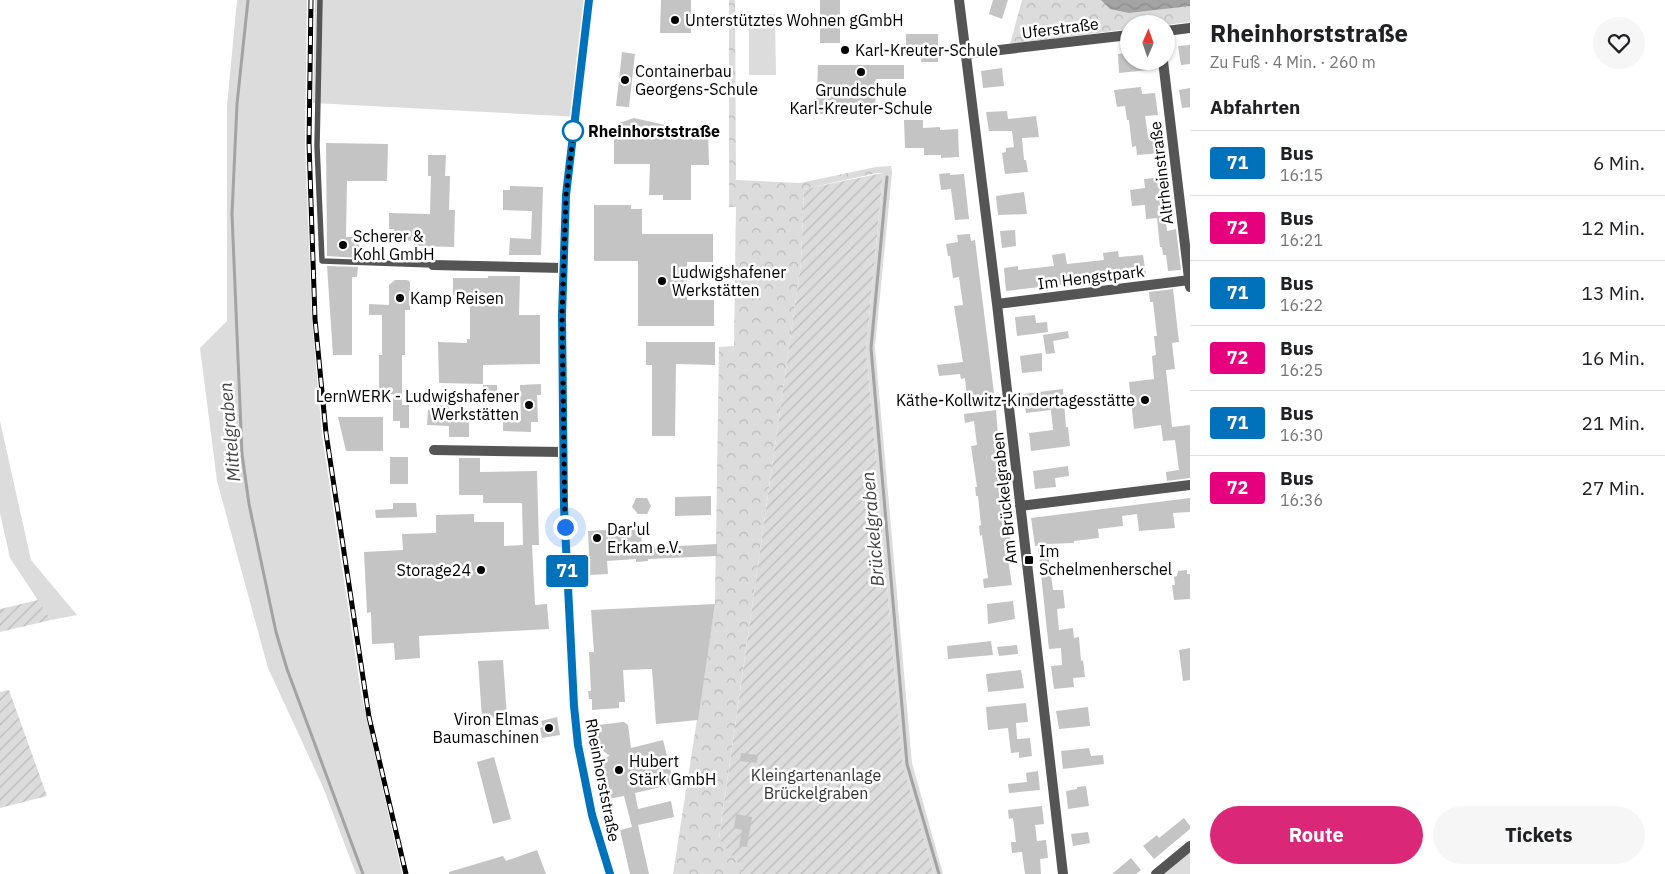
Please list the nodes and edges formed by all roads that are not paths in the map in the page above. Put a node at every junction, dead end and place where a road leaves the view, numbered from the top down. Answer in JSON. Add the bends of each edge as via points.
{"nodes":[{"id":1,"x":320,"y":0,"type":"edge"},
{"id":2,"x":589,"y":0,"type":"edge"},
{"id":3,"x":959,"y":0,"type":"edge"},
{"id":4,"x":1190,"y":28,"type":"edge"},
{"id":5,"x":1175,"y":30,"type":"edge"},
{"id":6,"x":1120,"y":36,"type":"edge"},
{"id":7,"x":965,"y":54,"type":"junction"},
{"id":8,"x":1164,"y":70,"type":"edge"},
{"id":9,"x":434,"y":265,"type":"joint"},
{"id":10,"x":564,"y":268,"type":"junction"},
{"id":11,"x":1190,"y":283,"type":"edge"},
{"id":12,"x":996,"y":304,"type":"junction"},
{"id":13,"x":434,"y":450,"type":"dead end"},
{"id":14,"x":564,"y":452,"type":"junction"},
{"id":15,"x":1190,"y":485,"type":"edge"},
{"id":16,"x":1020,"y":506,"type":"junction"},
{"id":17,"x":1190,"y":846,"type":"edge"},
{"id":18,"x":610,"y":874,"type":"edge"},
{"id":19,"x":1063,"y":874,"type":"edge"},
{"id":20,"x":1156,"y":874,"type":"edge"}],
"edges":[{"from":1,"to":9,"type":"lane","via":[[317,116],[322,261]]},
{"from":2,"to":10,"type":"street","name":"Rheinhorststraße","via":[[568,177]]},
{"from":3,"to":7,"type":"street","name":"Am Brückelgraben"},
{"from":4,"to":5,"type":"street"},
{"from":6,"to":7,"type":"street","name":"Uferstraße"},
{"from":7,"to":12,"type":"street","name":"Am Brückelgraben"},
{"from":8,"to":11,"type":"street","name":"Altrheinstraße"},
{"from":9,"to":10,"type":"street"},
{"from":10,"to":14,"type":"street","name":"Rheinhorststraße"},
{"from":11,"to":12,"type":"street","name":"Im Hengstpark"},
{"from":12,"to":16,"type":"street","name":"Am Brückelgraben"},
{"from":13,"to":14,"type":"street"},
{"from":14,"to":18,"type":"street","name":"Rheinhorststraße","via":[[564,507],[578,745],[592,815]]},
{"from":15,"to":16,"type":"street"},
{"from":16,"to":19,"type":"street","name":"Am Brückelgraben"},
{"from":17,"to":20,"type":"street"}]}
